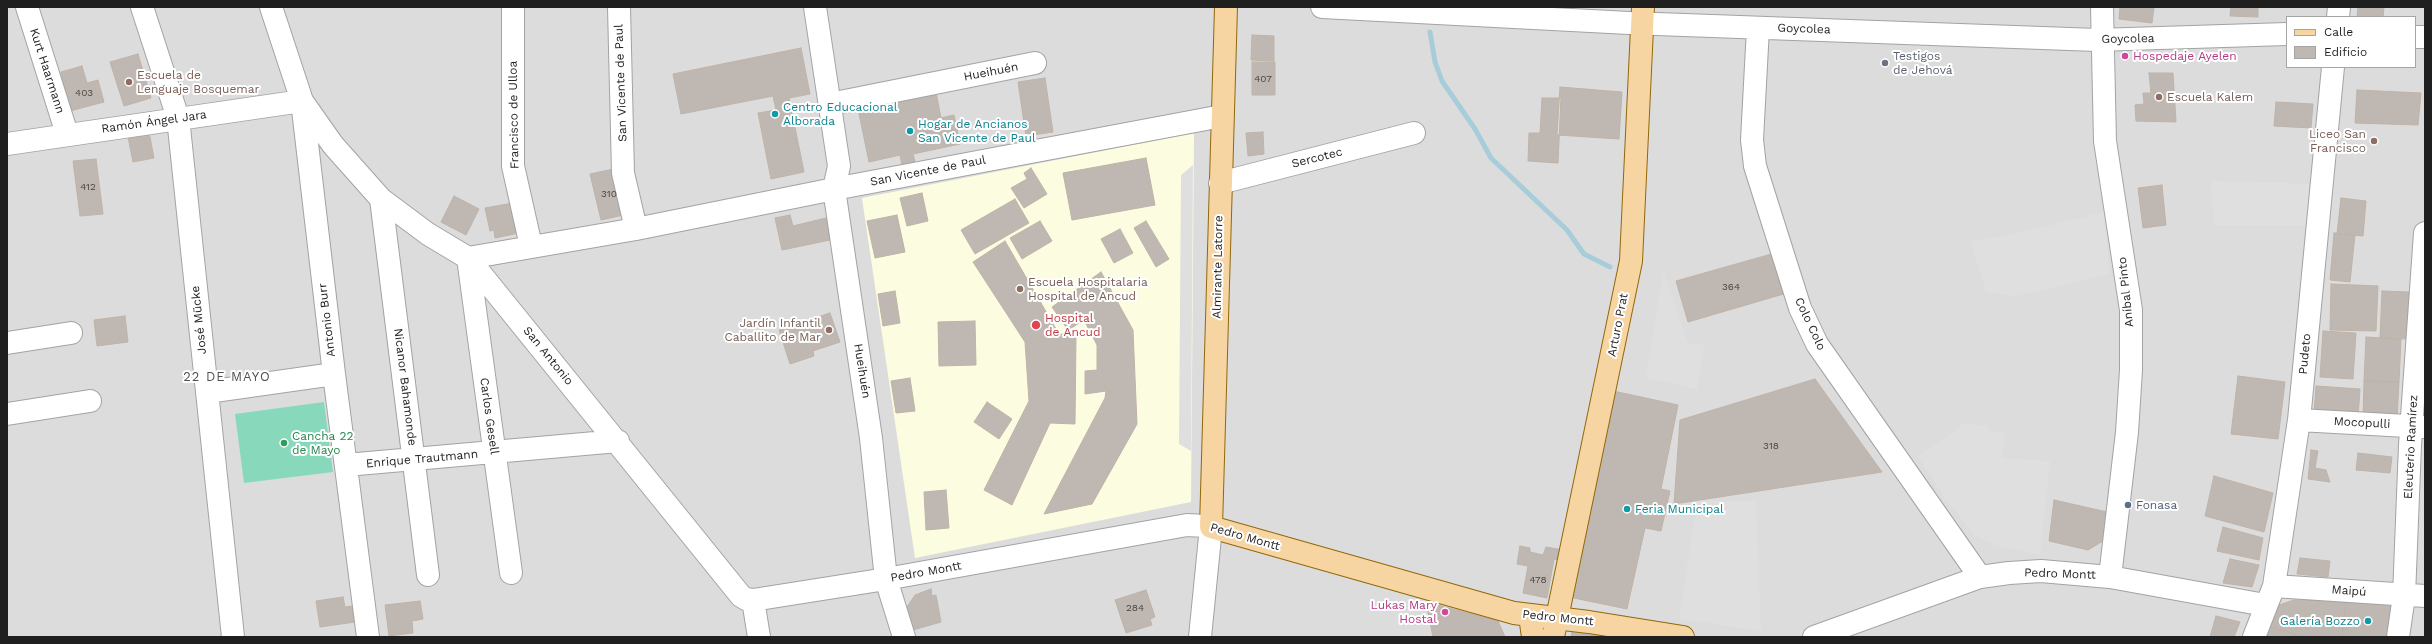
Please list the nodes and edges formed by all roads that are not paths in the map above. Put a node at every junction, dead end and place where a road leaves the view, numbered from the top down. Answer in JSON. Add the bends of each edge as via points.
{"nodes":[{"id":1,"x":27,"y":7,"type":"edge"},
{"id":2,"x":142,"y":7,"type":"edge"},
{"id":3,"x":271,"y":7,"type":"edge"},
{"id":4,"x":513,"y":7,"type":"edge"},
{"id":5,"x":618,"y":7,"type":"edge"},
{"id":6,"x":814,"y":7,"type":"edge"},
{"id":7,"x":1226,"y":7,"type":"edge"},
{"id":8,"x":1322,"y":7,"type":"edge"},
{"id":9,"x":2102,"y":7,"type":"edge"},
{"id":10,"x":1643,"y":15,"type":"edge"},
{"id":11,"x":1758,"y":28,"type":"junction"},
{"id":12,"x":2286,"y":34,"type":"edge"},
{"id":13,"x":2102,"y":40,"type":"junction"},
{"id":14,"x":1035,"y":63,"type":"dead end"},
{"id":15,"x":2333,"y":68,"type":"edge"},
{"id":16,"x":302,"y":101,"type":"junction"},
{"id":17,"x":830,"y":104,"type":"junction"},
{"id":18,"x":1222,"y":116,"type":"junction"},
{"id":19,"x":178,"y":118,"type":"junction"},
{"id":20,"x":1414,"y":133,"type":"dead end"},
{"id":21,"x":67,"y":134,"type":"junction"},
{"id":22,"x":7,"y":144,"type":"edge"},
{"id":23,"x":1220,"y":183,"type":"junction"},
{"id":24,"x":834,"y":189,"type":"junction"},
{"id":25,"x":381,"y":199,"type":"junction"},
{"id":26,"x":636,"y":229,"type":"junction"},
{"id":27,"x":2425,"y":233,"type":"edge"},
{"id":28,"x":531,"y":246,"type":"junction"},
{"id":29,"x":468,"y":258,"type":"junction"},
{"id":30,"x":71,"y":333,"type":"dead end"},
{"id":31,"x":7,"y":343,"type":"edge"},
{"id":32,"x":334,"y":374,"type":"junction"},
{"id":33,"x":206,"y":392,"type":"junction"},
{"id":34,"x":90,"y":400,"type":"dead end"},
{"id":35,"x":7,"y":414,"type":"edge"},
{"id":36,"x":2299,"y":420,"type":"junction"},
{"id":37,"x":2418,"y":426,"type":"edge"},
{"id":38,"x":618,"y":441,"type":"junction"},
{"id":39,"x":494,"y":452,"type":"junction"},
{"id":40,"x":414,"y":459,"type":"junction"},
{"id":41,"x":346,"y":465,"type":"junction"},
{"id":42,"x":1211,"y":527,"type":"junction"},
{"id":43,"x":511,"y":574,"type":"dead end"},
{"id":44,"x":428,"y":575,"type":"dead end"},
{"id":45,"x":2110,"y":576,"type":"junction"},
{"id":46,"x":1980,"y":577,"type":"junction"},
{"id":47,"x":886,"y":579,"type":"junction"},
{"id":48,"x":2270,"y":595,"type":"junction"},
{"id":49,"x":2414,"y":596,"type":"edge"},
{"id":50,"x":753,"y":600,"type":"junction"},
{"id":51,"x":1531,"y":626,"type":"edge"},
{"id":52,"x":1555,"y":628,"type":"edge"},
{"id":53,"x":1203,"y":633,"type":"edge"},
{"id":54,"x":233,"y":637,"type":"edge"},
{"id":55,"x":368,"y":637,"type":"edge"},
{"id":56,"x":759,"y":637,"type":"edge"},
{"id":57,"x":904,"y":637,"type":"edge"},
{"id":58,"x":1683,"y":637,"type":"edge"},
{"id":59,"x":1814,"y":637,"type":"edge"},
{"id":60,"x":2254,"y":637,"type":"edge"},
{"id":61,"x":2398,"y":637,"type":"edge"}],
"edges":[{"from":1,"to":21,"type":"street","name":"Kurt Haarmann"},
{"from":2,"to":19,"type":"street","name":"José Mücke"},
{"from":3,"to":16,"type":"street","name":"Antonio Burr"},
{"from":4,"to":28,"type":"street","name":"Francisco de Ulloa","via":[[513,166]]},
{"from":5,"to":26,"type":"street","name":"San Vicente de Paul","via":[[623,173]]},
{"from":6,"to":17,"type":"street","name":"Hueihuén"},
{"from":7,"to":18,"type":"main road","name":"Almirante Latorre"},
{"from":8,"to":10,"type":"street","name":"Goycolea"},
{"from":9,"to":13,"type":"street","name":"Aníbal Pinto"},
{"from":10,"to":11,"type":"street","name":"Goycolea"},
{"from":10,"to":52,"type":"main road","name":"Arturo Prat","via":[[1631,261]]},
{"from":11,"to":13,"type":"street","name":"Goycolea"},
{"from":11,"to":46,"type":"street","name":"Colo Colo","via":[[1752,140],[1755,166],[1800,308],[1817,344]]},
{"from":12,"to":13,"type":"street","name":"Goycolea"},
{"from":13,"to":45,"type":"street","name":"Aníbal Pinto","via":[[2105,141],[2131,310],[2127,432]]},
{"from":14,"to":17,"type":"street","name":"Hueihuén"},
{"from":15,"to":36,"type":"street","name":"Pudeto"},
{"from":16,"to":19,"type":"street","name":"Ramón Ángel Jara"},
{"from":16,"to":25,"type":"street","name":"San Antonio","via":[[333,145]]},
{"from":16,"to":32,"type":"street","name":"Antonio Burr"},
{"from":17,"to":24,"type":"street","name":"Hueihuén","via":[[839,166]]},
{"from":18,"to":23,"type":"main road","name":"Almirante Latorre"},
{"from":18,"to":24,"type":"street","name":"San Vicente de Paul"},
{"from":19,"to":21,"type":"street","name":"Ramón Ángel Jara"},
{"from":19,"to":33,"type":"street","name":"José Mücke"},
{"from":20,"to":23,"type":"street","name":"Sercotec"},
{"from":21,"to":22,"type":"street","name":"Ramón Ángel Jara"},
{"from":23,"to":42,"type":"main road","name":"Almirante Latorre"},
{"from":24,"to":26,"type":"street","name":"San Vicente de Paul"},
{"from":24,"to":47,"type":"street","name":"Hueihuén","via":[[872,438]]},
{"from":25,"to":29,"type":"street","name":"San Antonio","via":[[428,234]]},
{"from":25,"to":40,"type":"street","name":"Nicanor Bahamonde"},
{"from":26,"to":28,"type":"street","name":"San Vicente de Paul"},
{"from":27,"to":37,"type":"street","name":"Eleuterio Ramírez"},
{"from":28,"to":29,"type":"street","name":"San Vicente de Paul"},
{"from":29,"to":38,"type":"street","name":"San Antonio"},
{"from":29,"to":39,"type":"street","name":"Carlos Gesell"},
{"from":30,"to":31,"type":"street"},
{"from":32,"to":33,"type":"street"},
{"from":32,"to":41,"type":"street","name":"Antonio Burr"},
{"from":33,"to":54,"type":"street","name":"José Mücke"},
{"from":34,"to":35,"type":"street"},
{"from":36,"to":37,"type":"street","name":"Mocopulli"},
{"from":36,"to":48,"type":"street","name":"Pudeto"},
{"from":37,"to":49,"type":"street","name":"Eleuterio Ramírez"},
{"from":38,"to":39,"type":"street","name":"Enrique Trautmann"},
{"from":38,"to":50,"type":"street","name":"San Antonio","via":[[741,596]]},
{"from":39,"to":40,"type":"street","name":"Enrique Trautmann"},
{"from":39,"to":43,"type":"street","name":"Carlos Gesell"},
{"from":40,"to":41,"type":"street","name":"Enrique Trautmann"},
{"from":40,"to":44,"type":"street","name":"Nicanor Bahamonde"},
{"from":41,"to":55,"type":"street","name":"Antonio Burr"},
{"from":42,"to":47,"type":"street","name":"Pedro Montt","via":[[1187,525]]},
{"from":42,"to":51,"type":"main road","name":"Pedro Montt","via":[[1514,613]]},
{"from":42,"to":53,"type":"street"},
{"from":45,"to":46,"type":"street","name":"Pedro Montt","via":[[2040,571]]},
{"from":45,"to":48,"type":"street","name":"Pedro Montt"},
{"from":46,"to":59,"type":"street","name":"Pedro Montt"},
{"from":47,"to":50,"type":"street","name":"Pedro Montt"},
{"from":47,"to":57,"type":"street","name":"Hueihuén"},
{"from":48,"to":49,"type":"street","name":"Maipú"},
{"from":48,"to":60,"type":"street","name":"Pudeto"},
{"from":49,"to":61,"type":"street","name":"Eleuterio Ramírez"},
{"from":50,"to":56,"type":"street"},
{"from":51,"to":52,"type":"main road","name":"Pedro Montt"},
{"from":52,"to":58,"type":"main road","name":"Pedro Montt"}]}
